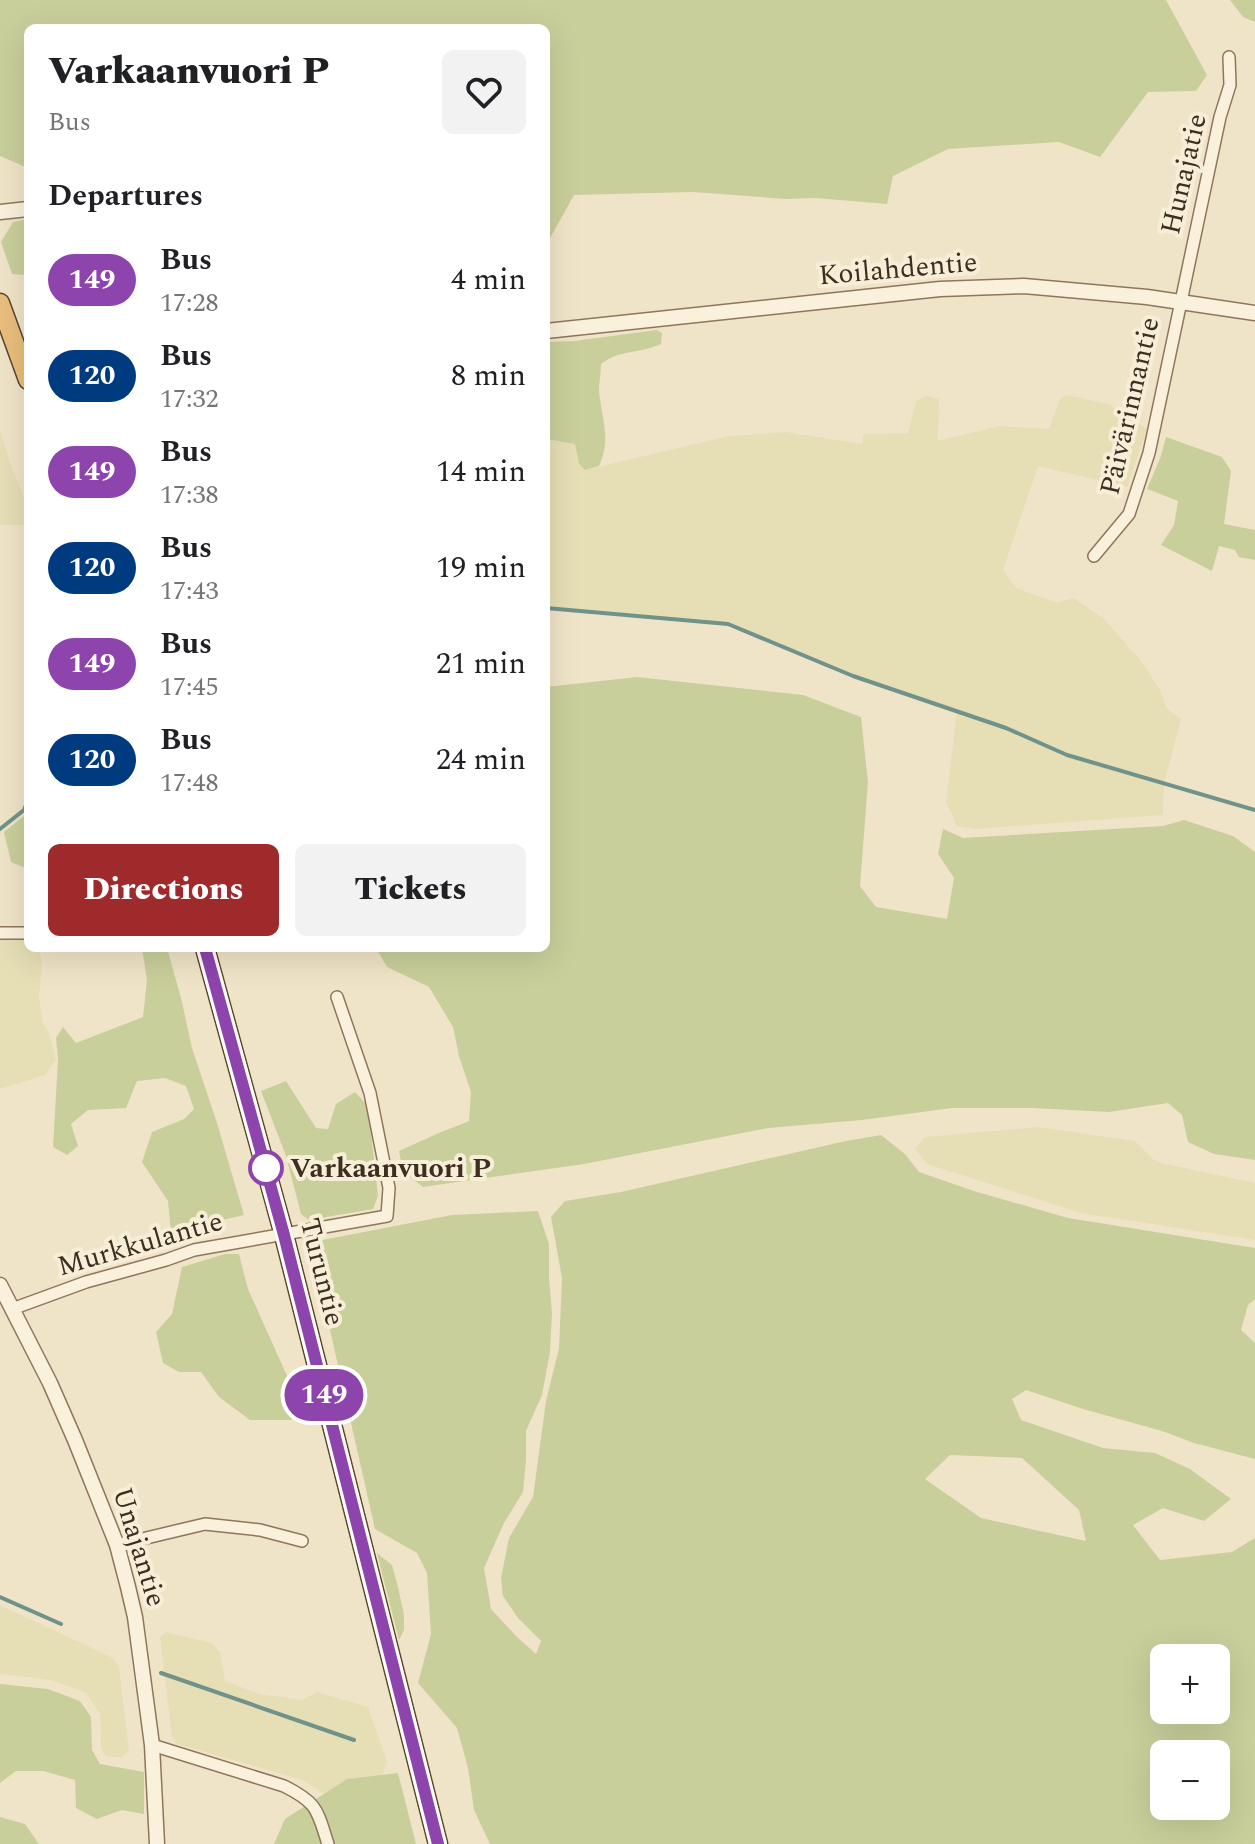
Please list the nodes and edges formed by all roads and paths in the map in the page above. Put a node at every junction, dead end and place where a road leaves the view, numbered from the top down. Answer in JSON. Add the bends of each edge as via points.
{"nodes":[{"id":1,"x":1229,"y":57,"type":"dead end"},
{"id":2,"x":24,"y":209,"type":"edge"},
{"id":3,"x":0,"y":212,"type":"edge"},
{"id":4,"x":1179,"y":302,"type":"junction"},
{"id":5,"x":0,"y":303,"type":"edge"},
{"id":6,"x":1255,"y":313,"type":"edge"},
{"id":7,"x":550,"y":331,"type":"edge"},
{"id":8,"x":24,"y":369,"type":"edge"},
{"id":9,"x":1094,"y":556,"type":"dead end"},
{"id":10,"x":0,"y":933,"type":"edge"},
{"id":11,"x":24,"y":933,"type":"edge"},
{"id":12,"x":206,"y":952,"type":"edge"},
{"id":13,"x":337,"y":997,"type":"dead end"},
{"id":14,"x":284,"y":1235,"type":"junction"},
{"id":15,"x":0,"y":1285,"type":"edge"},
{"id":16,"x":12,"y":1309,"type":"junction"},
{"id":17,"x":302,"y":1541,"type":"dead end"},
{"id":18,"x":117,"y":1545,"type":"junction"},
{"id":19,"x":152,"y":1745,"type":"junction"},
{"id":20,"x":157,"y":1844,"type":"edge"},
{"id":21,"x":328,"y":1844,"type":"edge"},
{"id":22,"x":438,"y":1844,"type":"edge"}],
"edges":[{"from":1,"to":4,"type":"street","name":"Hunajatie","via":[[1230,85]]},
{"from":2,"to":3,"type":"street"},
{"from":4,"to":6,"type":"street","name":"Koilahdentie"},
{"from":4,"to":7,"type":"street","name":"Koilahdentie","via":[[1024,286],[940,289]]},
{"from":4,"to":9,"type":"street","name":"Päivärinnantie","via":[[1149,453],[1129,514]]},
{"from":5,"to":8,"type":"highway"},
{"from":10,"to":11,"type":"street"},
{"from":12,"to":14,"type":"highway","name":"Turuntie"},
{"from":13,"to":14,"type":"street","name":"Murkkulantie","via":[[370,1093],[389,1188],[387,1216]]},
{"from":14,"to":16,"type":"street","name":"Murkkulantie","via":[[194,1250]]},
{"from":14,"to":22,"type":"highway","name":"Turuntie"},
{"from":15,"to":16,"type":"street","name":"Unajantie"},
{"from":16,"to":18,"type":"street","name":"Unajantie","via":[[50,1383]]},
{"from":17,"to":18,"type":"street","via":[[205,1524]]},
{"from":18,"to":19,"type":"street","name":"Unajantie","via":[[135,1617]]},
{"from":19,"to":20,"type":"street","name":"Unajantie"},
{"from":19,"to":21,"type":"street","via":[[304,1796],[317,1809]]}]}
